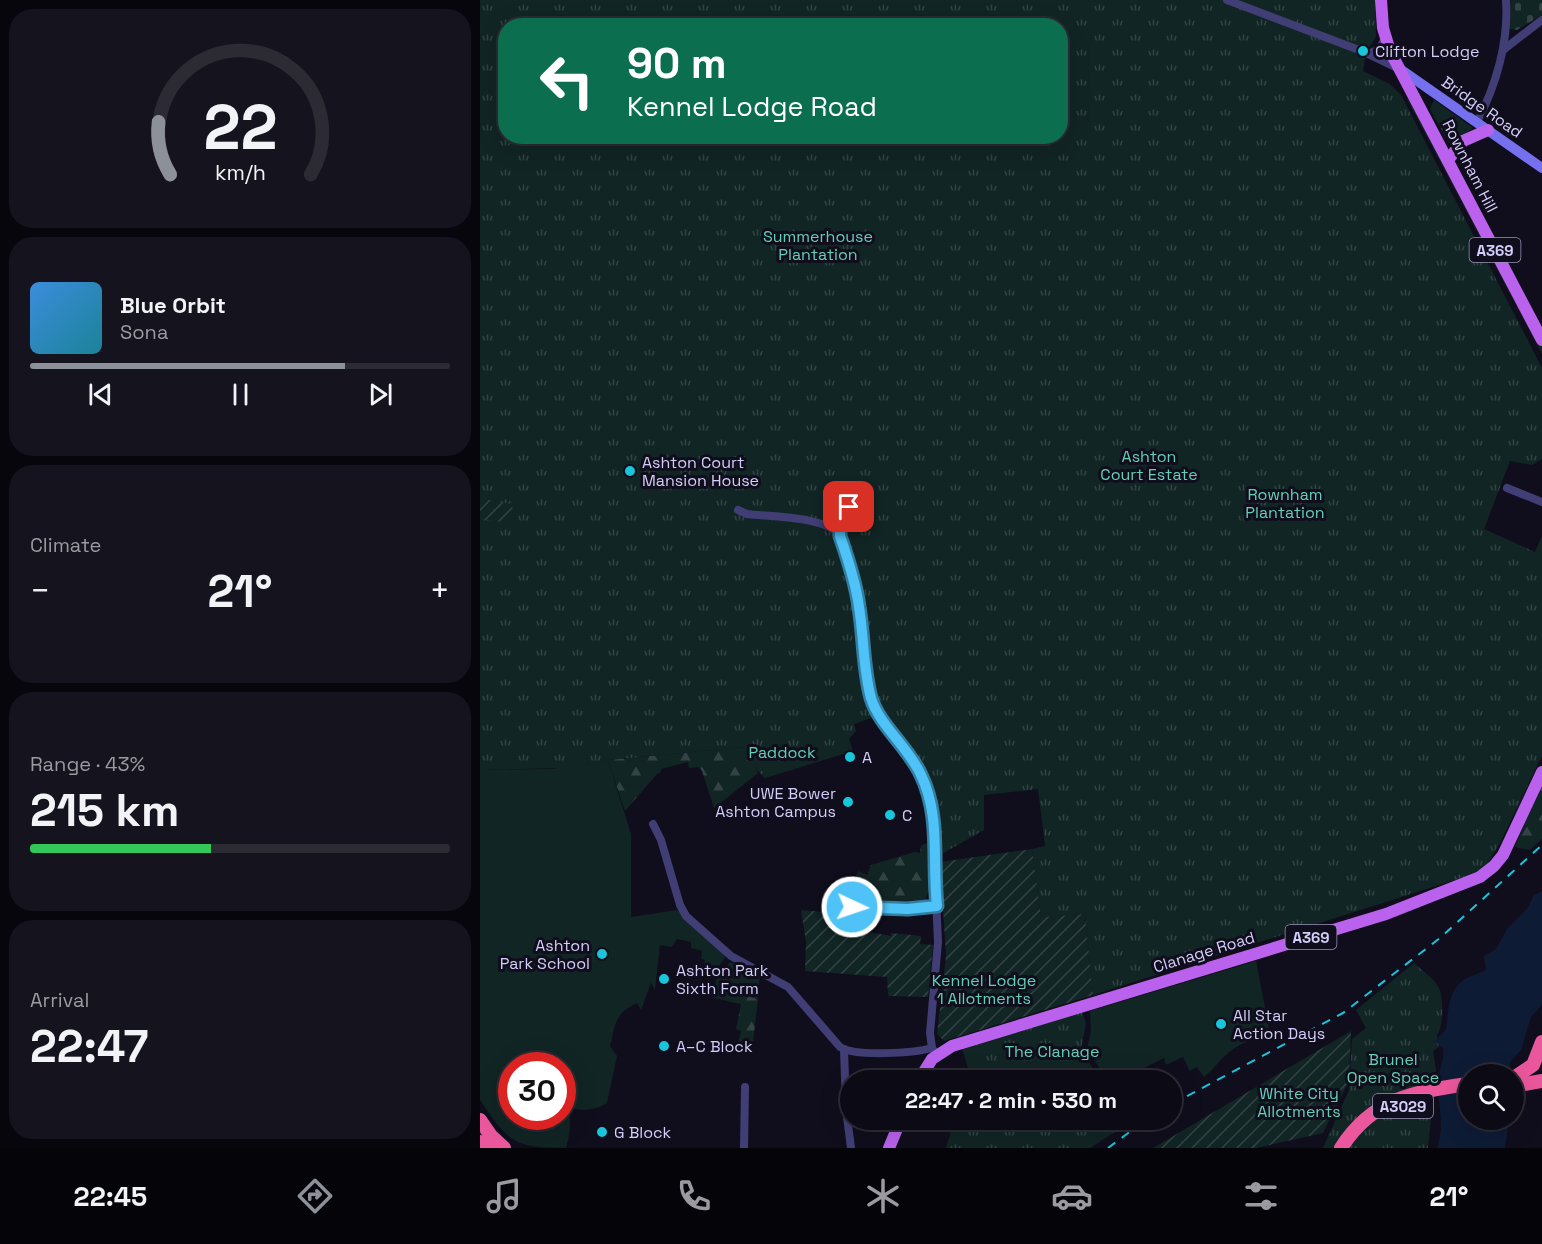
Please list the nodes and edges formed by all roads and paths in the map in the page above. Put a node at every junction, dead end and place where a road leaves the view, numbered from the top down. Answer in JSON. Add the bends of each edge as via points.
{"nodes":[{"id":1,"x":1227,"y":0,"type":"edge"},
{"id":2,"x":1381,"y":0,"type":"edge"},
{"id":3,"x":1506,"y":0,"type":"edge"},
{"id":4,"x":1383,"y":15,"type":"junction"},
{"id":5,"x":1542,"y":20,"type":"edge"},
{"id":6,"x":1385,"y":38,"type":"junction"},
{"id":7,"x":1503,"y":50,"type":"junction"},
{"id":8,"x":1365,"y":52,"type":"junction"},
{"id":9,"x":1401,"y":68,"type":"junction"},
{"id":10,"x":1477,"y":122,"type":"junction"},
{"id":11,"x":1488,"y":130,"type":"junction"},
{"id":12,"x":1448,"y":160,"type":"junction"},
{"id":13,"x":1542,"y":168,"type":"edge"},
{"id":14,"x":1542,"y":340,"type":"edge"},
{"id":15,"x":1507,"y":488,"type":"dead end"},
{"id":16,"x":1541,"y":500,"type":"edge"},
{"id":17,"x":851,"y":502,"type":"dead end"},
{"id":18,"x":738,"y":510,"type":"dead end"},
{"id":19,"x":840,"y":536,"type":"junction"},
{"id":20,"x":1542,"y":772,"type":"edge"},
{"id":21,"x":653,"y":824,"type":"dead end"},
{"id":22,"x":835,"y":905,"type":"dead end"},
{"id":23,"x":937,"y":906,"type":"junction"},
{"id":24,"x":1542,"y":1042,"type":"edge"},
{"id":25,"x":844,"y":1049,"type":"junction"},
{"id":26,"x":935,"y":1052,"type":"junction"},
{"id":27,"x":924,"y":1070,"type":"edge"},
{"id":28,"x":1524,"y":1072,"type":"edge"},
{"id":29,"x":1524,"y":1080,"type":"edge"},
{"id":30,"x":1540,"y":1080,"type":"edge"},
{"id":31,"x":1458,"y":1085,"type":"edge"},
{"id":32,"x":745,"y":1087,"type":"dead end"},
{"id":33,"x":1458,"y":1094,"type":"edge"},
{"id":34,"x":480,"y":1120,"type":"edge"},
{"id":35,"x":896,"y":1130,"type":"edge"},
{"id":36,"x":480,"y":1140,"type":"edge"},
{"id":37,"x":501,"y":1148,"type":"edge"},
{"id":38,"x":744,"y":1148,"type":"edge"},
{"id":39,"x":852,"y":1148,"type":"edge"},
{"id":40,"x":889,"y":1148,"type":"edge"},
{"id":41,"x":1341,"y":1148,"type":"edge"},
{"id":42,"x":1351,"y":1148,"type":"edge"}],
"edges":[{"from":1,"to":8,"type":"street"},
{"from":2,"to":4,"type":"main road","number":"A369"},
{"from":3,"to":7,"type":"street"},
{"from":4,"to":6,"type":"main road","number":"A369"},
{"from":4,"to":9,"type":"main road","number":"A369"},
{"from":5,"to":7,"type":"street"},
{"from":6,"to":8,"type":"street","via":[[1380,48]]},
{"from":6,"to":9,"type":"main road","number":"A369"},
{"from":7,"to":10,"type":"street"},
{"from":8,"to":9,"type":"street"},
{"from":9,"to":10,"type":"main road","name":"Bridge Road"},
{"from":9,"to":12,"type":"main road","name":"Rownham Hill","number":"A369"},
{"from":10,"to":11,"type":"main road","name":"Bridge Road"},
{"from":11,"to":12,"type":"main road","via":[[1464,141]]},
{"from":11,"to":13,"type":"main road","name":"Bridge Road"},
{"from":12,"to":14,"type":"main road","name":"Rownham Hill","number":"A369"},
{"from":15,"to":16,"type":"street"},
{"from":17,"to":19,"type":"street"},
{"from":18,"to":19,"type":"street","via":[[818,523],[836,530]]},
{"from":19,"to":23,"type":"street","via":[[860,608],[872,702],[916,765],[930,798]]},
{"from":20,"to":26,"type":"main road","name":"Clanage Road","number":"A369","via":[[1503,855],[1480,877],[1386,914]]},
{"from":21,"to":25,"type":"street","via":[[686,916],[731,956],[784,984]]},
{"from":22,"to":23,"type":"street","via":[[908,909]]},
{"from":23,"to":26,"type":"street","via":[[938,950],[930,1033]]},
{"from":24,"to":28,"type":"highway","via":[[1533,1065]]},
{"from":25,"to":26,"type":"street"},
{"from":25,"to":39,"type":"street"},
{"from":26,"to":27,"type":"main road","name":"Clanage Road","number":"A369"},
{"from":29,"to":30,"type":"highway"},
{"from":31,"to":41,"type":"highway","number":"A3029","via":[[1425,1090],[1389,1102],[1364,1119]]},
{"from":32,"to":38,"type":"street"},
{"from":33,"to":42,"type":"highway","number":"A3029","via":[[1394,1110],[1368,1127]]},
{"from":34,"to":37,"type":"highway"},
{"from":35,"to":40,"type":"main road"},
{"from":36,"to":37,"type":"highway"}]}
